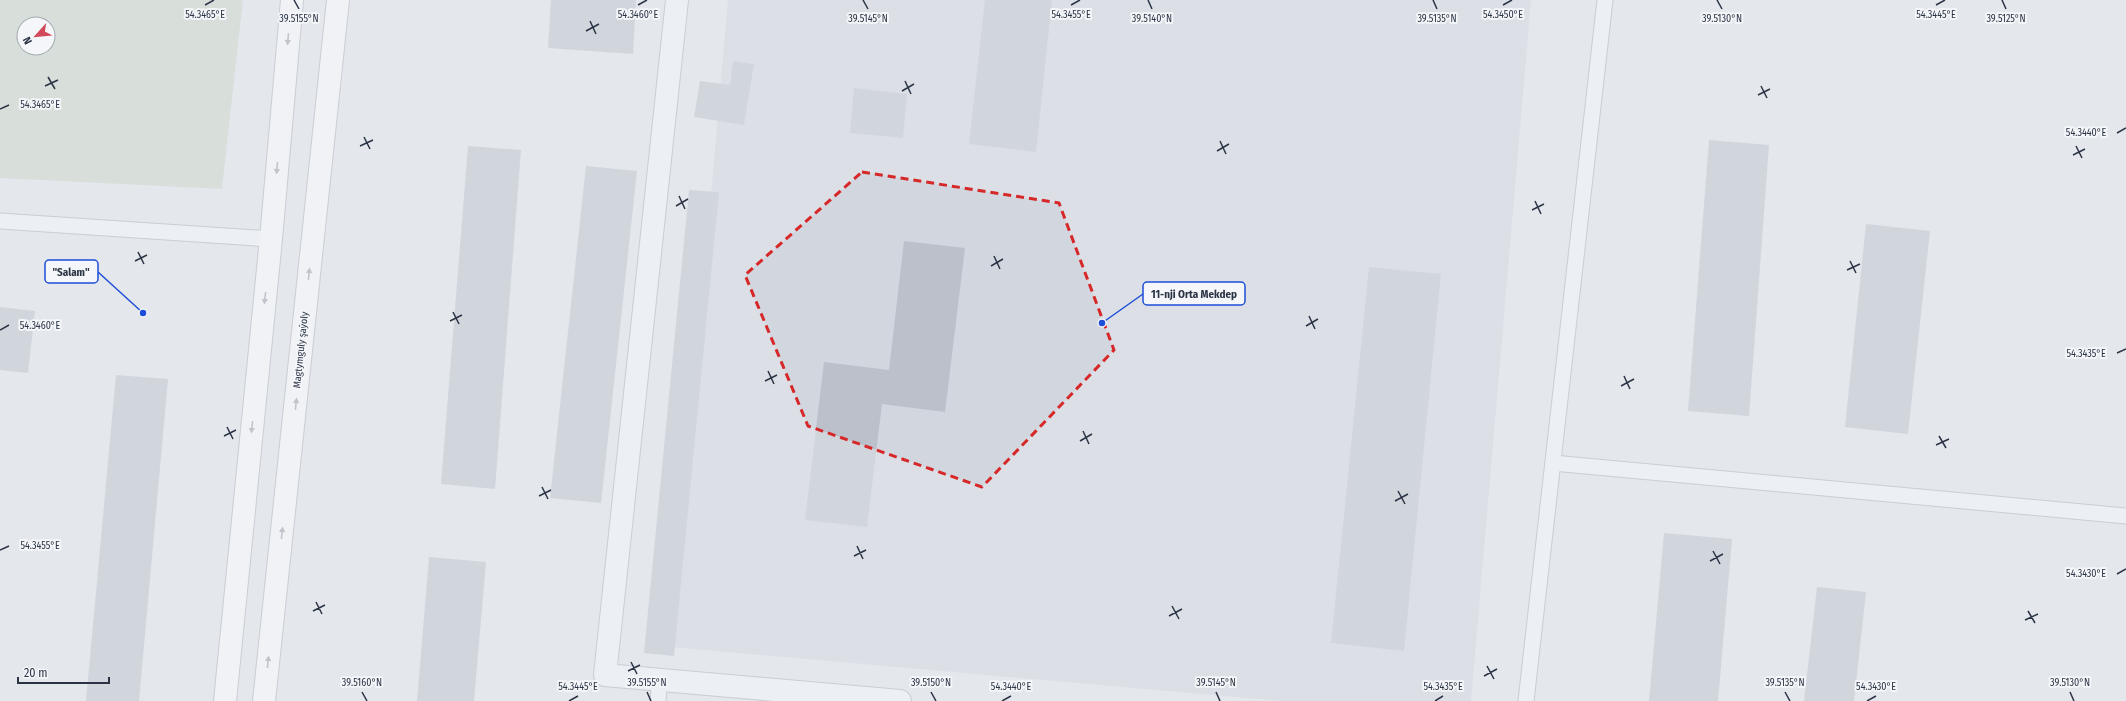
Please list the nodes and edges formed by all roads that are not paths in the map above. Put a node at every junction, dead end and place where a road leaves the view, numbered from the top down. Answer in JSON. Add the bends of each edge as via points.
{"nodes":[{"id":1,"x":292,"y":0,"type":"edge"},
{"id":2,"x":338,"y":0,"type":"edge"},
{"id":3,"x":677,"y":0,"type":"edge"},
{"id":4,"x":1605,"y":0,"type":"edge"},
{"id":5,"x":0,"y":222,"type":"edge"},
{"id":6,"x":271,"y":239,"type":"junction"},
{"id":7,"x":1553,"y":463,"type":"junction"},
{"id":8,"x":2126,"y":516,"type":"edge"},
{"id":9,"x":660,"y":679,"type":"junction"},
{"id":10,"x":225,"y":701,"type":"edge"},
{"id":11,"x":264,"y":701,"type":"edge"},
{"id":12,"x":658,"y":701,"type":"edge"},
{"id":13,"x":900,"y":701,"type":"edge"},
{"id":14,"x":1526,"y":701,"type":"edge"}],
"edges":[{"from":1,"to":6,"type":"street","one_way":true},
{"from":11,"to":2,"type":"street","name":"Magtymguly şaýoly","one_way":true},
{"from":3,"to":9,"type":"street","via":[[605,675]]},
{"from":4,"to":7,"type":"lane"},
{"from":5,"to":6,"type":"lane"},
{"from":6,"to":10,"type":"street","one_way":true},
{"from":7,"to":8,"type":"lane"},
{"from":7,"to":14,"type":"lane"},
{"from":9,"to":12,"type":"lane"},
{"from":9,"to":13,"type":"street"}]}
